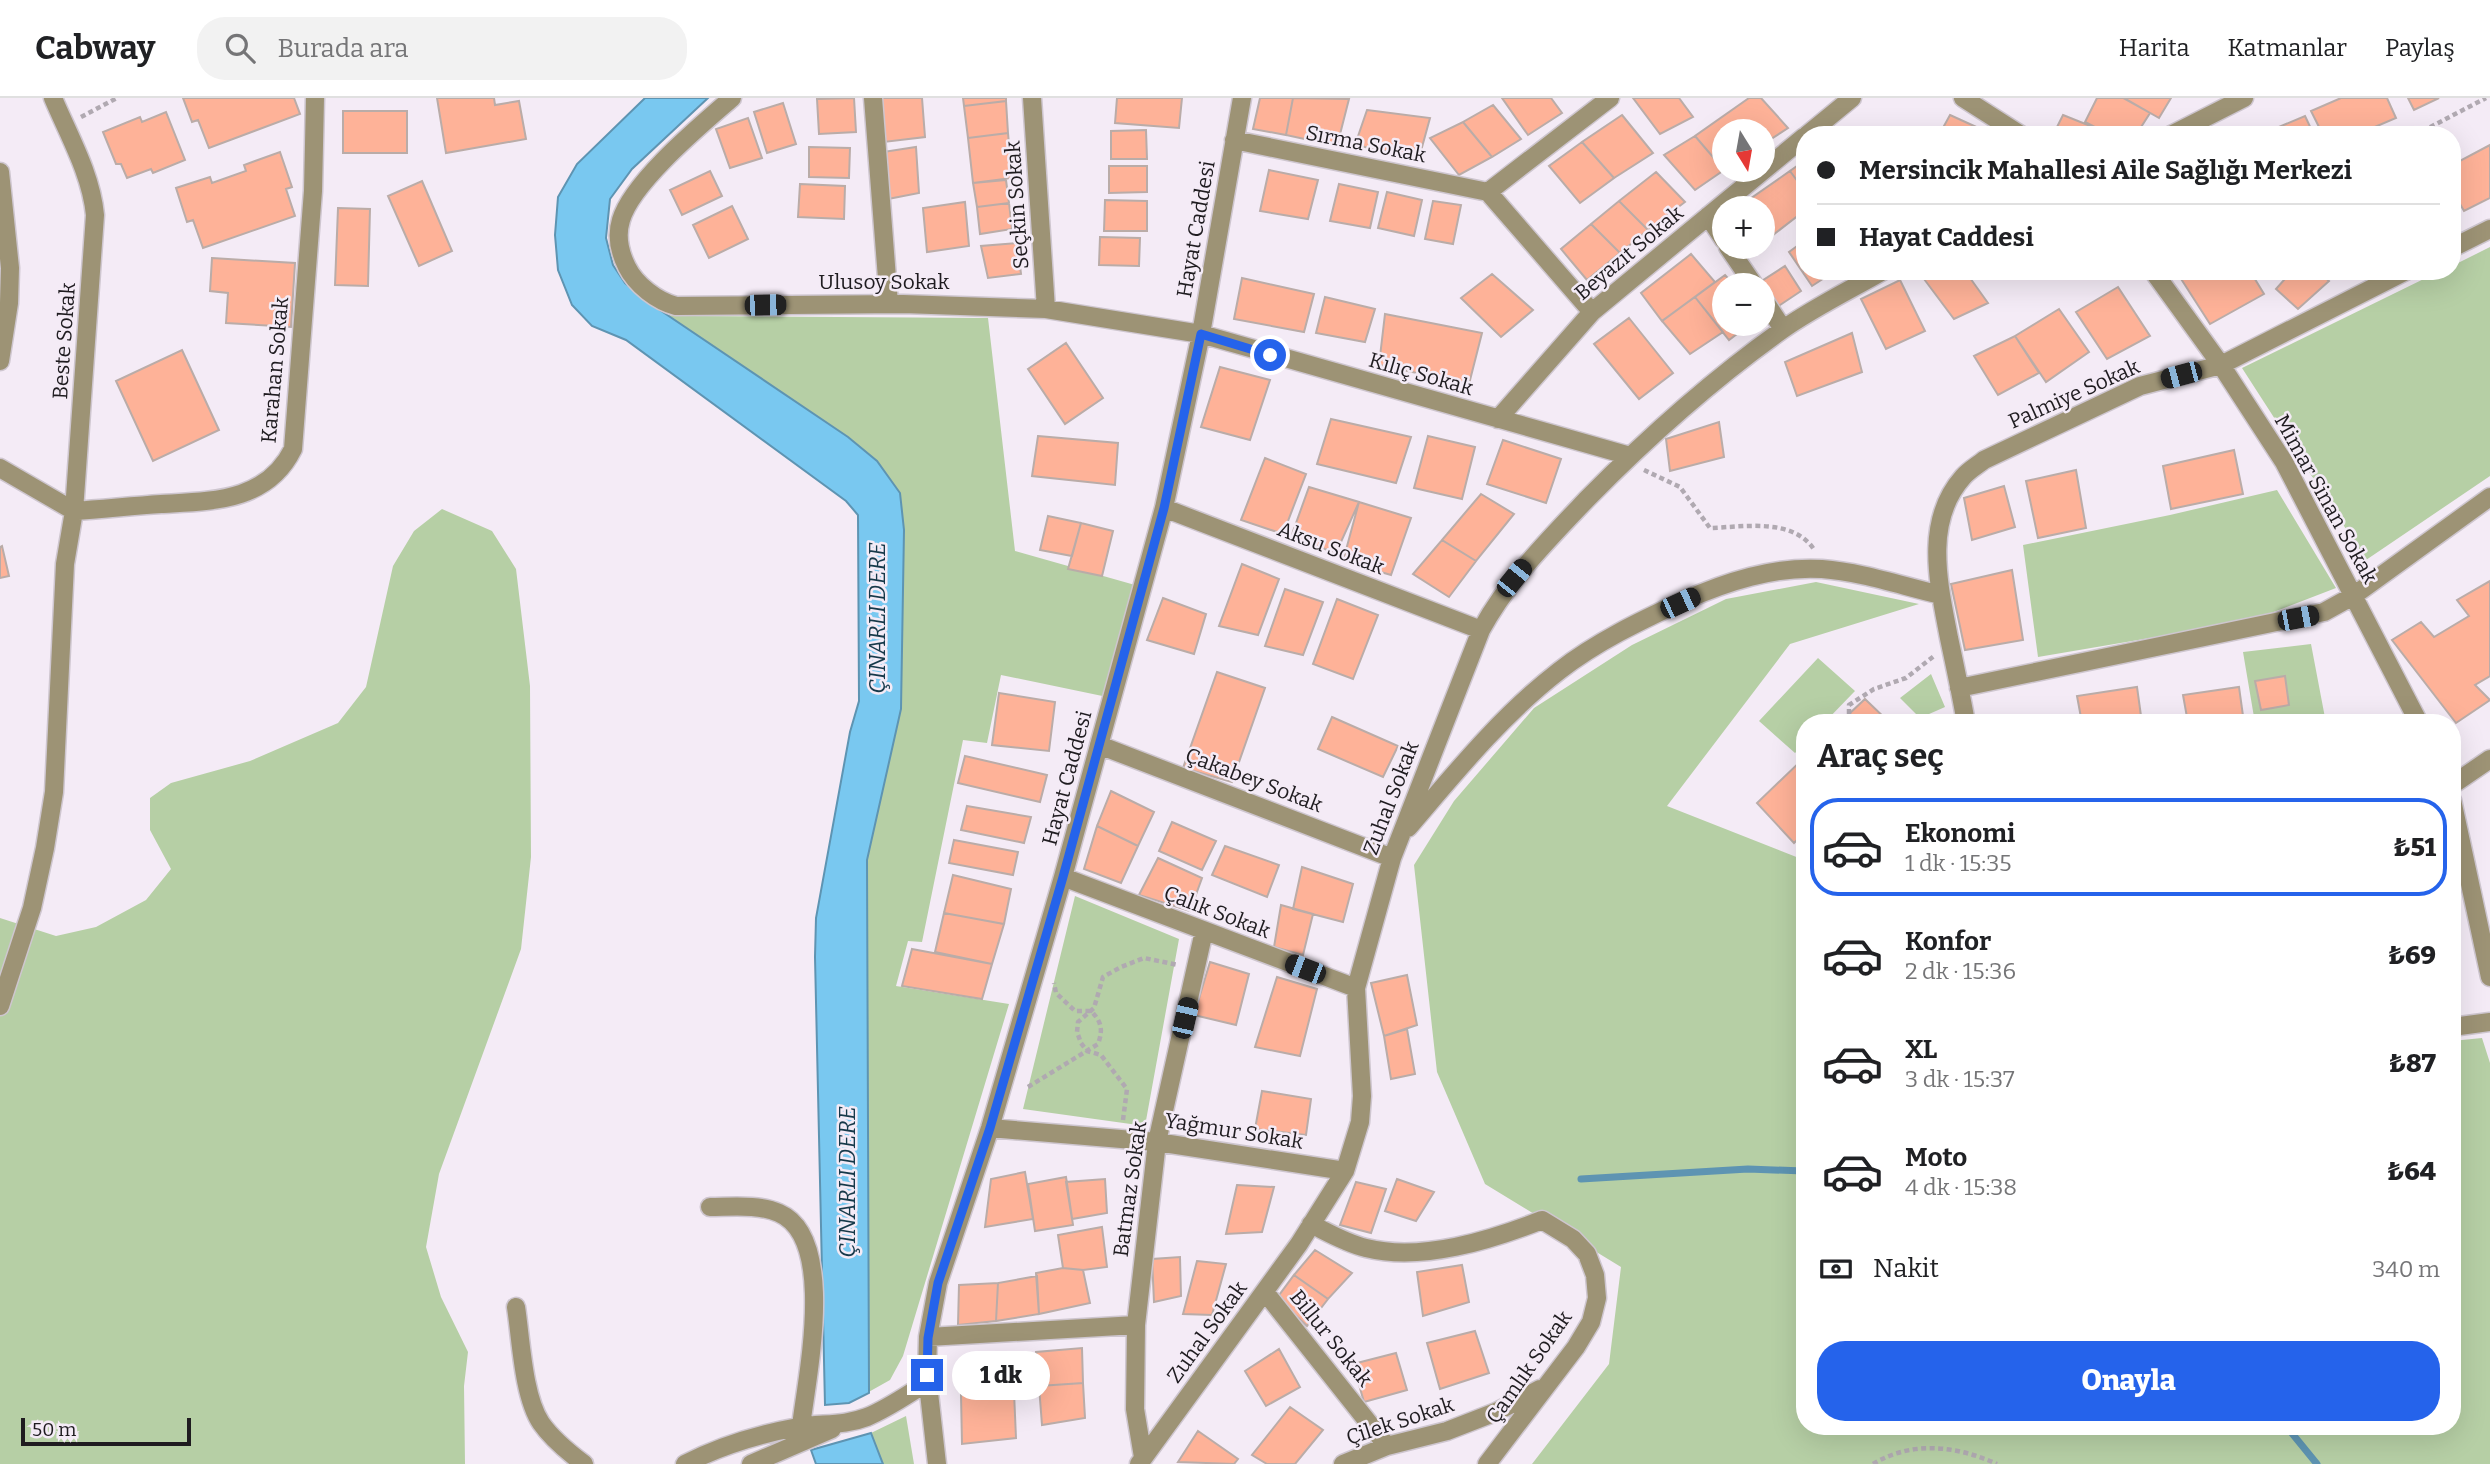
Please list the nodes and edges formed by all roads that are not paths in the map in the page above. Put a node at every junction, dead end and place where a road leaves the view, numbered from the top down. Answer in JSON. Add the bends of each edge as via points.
{"nodes":[{"id":1,"x":53,"y":98,"type":"edge"},
{"id":2,"x":315,"y":98,"type":"edge"},
{"id":3,"x":732,"y":98,"type":"edge"},
{"id":4,"x":873,"y":98,"type":"edge"},
{"id":5,"x":1032,"y":98,"type":"edge"},
{"id":6,"x":1242,"y":98,"type":"edge"},
{"id":7,"x":1611,"y":98,"type":"edge"},
{"id":8,"x":1852,"y":98,"type":"edge"},
{"id":9,"x":1963,"y":98,"type":"edge"},
{"id":10,"x":2236,"y":99,"type":"edge"},
{"id":11,"x":1818,"y":126,"type":"edge"},
{"id":12,"x":2007,"y":126,"type":"edge"},
{"id":13,"x":2187,"y":126,"type":"edge"},
{"id":14,"x":1234,"y":141,"type":"junction"},
{"id":15,"x":1796,"y":144,"type":"edge"},
{"id":16,"x":0,"y":172,"type":"edge"},
{"id":17,"x":1488,"y":192,"type":"junction"},
{"id":18,"x":1708,"y":216,"type":"junction"},
{"id":19,"x":1712,"y":222,"type":"edge"},
{"id":20,"x":2490,"y":229,"type":"edge"},
{"id":21,"x":2461,"y":244,"type":"edge"},
{"id":22,"x":5,"y":268,"type":"edge"},
{"id":23,"x":1868,"y":280,"type":"edge"},
{"id":24,"x":2160,"y":280,"type":"edge"},
{"id":25,"x":2388,"y":280,"type":"edge"},
{"id":26,"x":889,"y":304,"type":"junction"},
{"id":27,"x":1046,"y":309,"type":"junction"},
{"id":28,"x":1592,"y":312,"type":"junction"},
{"id":29,"x":1775,"y":317,"type":"edge"},
{"id":30,"x":1783,"y":329,"type":"junction"},
{"id":31,"x":1201,"y":334,"type":"junction"},
{"id":32,"x":0,"y":361,"type":"edge"},
{"id":33,"x":2221,"y":365,"type":"junction"},
{"id":34,"x":1498,"y":419,"type":"junction"},
{"id":35,"x":1628,"y":458,"type":"junction"},
{"id":36,"x":0,"y":468,"type":"edge"},
{"id":37,"x":2490,"y":497,"type":"edge"},
{"id":38,"x":1164,"y":508,"type":"junction"},
{"id":39,"x":74,"y":511,"type":"junction"},
{"id":40,"x":1941,"y":595,"type":"junction"},
{"id":41,"x":2353,"y":596,"type":"junction"},
{"id":42,"x":1481,"y":630,"type":"junction"},
{"id":43,"x":1959,"y":688,"type":"junction"},
{"id":44,"x":1964,"y":714,"type":"edge"},
{"id":45,"x":2414,"y":714,"type":"edge"},
{"id":46,"x":1099,"y":745,"type":"junction"},
{"id":47,"x":2490,"y":759,"type":"edge"},
{"id":48,"x":2461,"y":779,"type":"edge"},
{"id":49,"x":1399,"y":838,"type":"junction"},
{"id":50,"x":2461,"y":842,"type":"edge"},
{"id":51,"x":1392,"y":858,"type":"junction"},
{"id":52,"x":1063,"y":877,"type":"junction"},
{"id":53,"x":1205,"y":931,"type":"junction"},
{"id":54,"x":2490,"y":977,"type":"edge"},
{"id":55,"x":1356,"y":988,"type":"junction"},
{"id":56,"x":0,"y":1006,"type":"edge"},
{"id":57,"x":2490,"y":1022,"type":"edge"},
{"id":58,"x":2461,"y":1026,"type":"edge"},
{"id":59,"x":990,"y":1128,"type":"junction"},
{"id":60,"x":1157,"y":1142,"type":"junction"},
{"id":61,"x":1345,"y":1171,"type":"junction"},
{"id":62,"x":709,"y":1207,"type":"dead end"},
{"id":63,"x":1311,"y":1224,"type":"junction"},
{"id":64,"x":1265,"y":1292,"type":"junction"},
{"id":65,"x":516,"y":1307,"type":"dead end"},
{"id":66,"x":1136,"y":1325,"type":"junction"},
{"id":67,"x":928,"y":1338,"type":"junction"},
{"id":68,"x":928,"y":1382,"type":"junction"},
{"id":69,"x":1547,"y":1385,"type":"junction"},
{"id":70,"x":839,"y":1425,"type":"junction"},
{"id":71,"x":801,"y":1426,"type":"junction"},
{"id":72,"x":1387,"y":1446,"type":"junction"},
{"id":73,"x":1141,"y":1461,"type":"edge"},
{"id":74,"x":584,"y":1464,"type":"edge"},
{"id":75,"x":685,"y":1464,"type":"edge"},
{"id":76,"x":751,"y":1464,"type":"edge"},
{"id":77,"x":937,"y":1464,"type":"edge"},
{"id":78,"x":1343,"y":1464,"type":"edge"},
{"id":79,"x":1487,"y":1464,"type":"edge"}],
"edges":[{"from":1,"to":39,"type":"street","name":"Beste Sokak","via":[[93,196],[95,215]]},
{"from":2,"to":39,"type":"street","name":"Karahan Sokak","via":[[295,436],[286,463],[260,485],[225,500]]},
{"from":3,"to":26,"type":"street","name":"Ulusoy Sokak","via":[[673,150],[626,208],[620,247],[632,278],[676,306]]},
{"from":4,"to":26,"type":"street"},
{"from":5,"to":27,"type":"street","name":"Seçkin Sokak"},
{"from":6,"to":14,"type":"street","name":"Hayat Caddesi"},
{"from":7,"to":17,"type":"street"},
{"from":8,"to":11,"type":"street","name":"Beyazıt Sokak"},
{"from":9,"to":12,"type":"street"},
{"from":10,"to":13,"type":"street"},
{"from":14,"to":17,"type":"street","name":"Sırma Sokak"},
{"from":14,"to":31,"type":"street","name":"Hayat Caddesi"},
{"from":15,"to":18,"type":"street","name":"Beyazıt Sokak"},
{"from":16,"to":22,"type":"street"},
{"from":17,"to":28,"type":"street"},
{"from":18,"to":19,"type":"street"},
{"from":18,"to":28,"type":"street","name":"Beyazıt Sokak"},
{"from":20,"to":21,"type":"street"},
{"from":22,"to":32,"type":"street","via":[[9,303]]},
{"from":23,"to":30,"type":"street","name":"Zuhal Sokak"},
{"from":24,"to":33,"type":"street","name":"Mimar Sinan Sokak"},
{"from":25,"to":33,"type":"street","name":"Palmiye Sokak"},
{"from":26,"to":27,"type":"street","name":"Ulusoy Sokak"},
{"from":27,"to":31,"type":"street","name":"Ulusoy Sokak"},
{"from":28,"to":34,"type":"street","name":"Beyazıt Sokak"},
{"from":29,"to":30,"type":"street"},
{"from":30,"to":35,"type":"street","name":"Zuhal Sokak","via":[[1704,390]]},
{"from":31,"to":34,"type":"street","name":"Kılıç Sokak"},
{"from":31,"to":38,"type":"street","name":"Hayat Caddesi"},
{"from":33,"to":40,"type":"street","name":"Palmiye Sokak","via":[[2140,386],[1984,460],[1964,476],[1940,521]]},
{"from":33,"to":41,"type":"street","name":"Mimar Sinan Sokak","via":[[2284,462]]},
{"from":34,"to":35,"type":"street","name":"Kılıç Sokak"},
{"from":35,"to":42,"type":"street","name":"Zuhal Sokak","via":[[1534,554],[1496,602]]},
{"from":36,"to":39,"type":"street"},
{"from":37,"to":41,"type":"street"},
{"from":38,"to":42,"type":"street","name":"Aksu Sokak"},
{"from":38,"to":46,"type":"street","name":"Hayat Caddesi"},
{"from":39,"to":56,"type":"street","name":"Beste Sokak","via":[[65,565],[54,792],[32,908]]},
{"from":40,"to":43,"type":"street","name":"Palmiye Sokak"},
{"from":40,"to":49,"type":"street","via":[[1820,569],[1753,576],[1705,592],[1604,640],[1561,670],[1505,719]]},
{"from":41,"to":43,"type":"street","via":[[2324,612]]},
{"from":41,"to":45,"type":"street","name":"Mimar Sinan Sokak"},
{"from":42,"to":49,"type":"street","name":"Zuhal Sokak"},
{"from":43,"to":44,"type":"street","name":"Palmiye Sokak"},
{"from":46,"to":51,"type":"street","name":"Çakabey Sokak"},
{"from":46,"to":52,"type":"street","name":"Hayat Caddesi"},
{"from":47,"to":48,"type":"street"},
{"from":49,"to":51,"type":"street","name":"Zuhal Sokak"},
{"from":50,"to":54,"type":"street"},
{"from":51,"to":55,"type":"street","name":"Zuhal Sokak"},
{"from":52,"to":53,"type":"street","name":"Çalık Sokak"},
{"from":52,"to":59,"type":"street","name":"Hayat Caddesi"},
{"from":53,"to":55,"type":"street","name":"Çalık Sokak"},
{"from":53,"to":60,"type":"street","name":"Batmaz Sokak"},
{"from":55,"to":61,"type":"street","name":"Zuhal Sokak","via":[[1362,1096],[1360,1122]]},
{"from":57,"to":58,"type":"street"},
{"from":59,"to":60,"type":"street","name":"Yağmur Sokak"},
{"from":59,"to":67,"type":"street","name":"Hayat Caddesi","via":[[938,1283]]},
{"from":60,"to":61,"type":"street","name":"Yağmur Sokak"},
{"from":60,"to":66,"type":"street","name":"Batmaz Sokak"},
{"from":61,"to":63,"type":"street","name":"Zuhal Sokak"},
{"from":62,"to":71,"type":"street","via":[[778,1212],[805,1237],[815,1306]]},
{"from":63,"to":64,"type":"street","name":"Zuhal Sokak"},
{"from":63,"to":69,"type":"street","name":"Çamlık Sokak","via":[[1340,1240],[1399,1252],[1431,1251],[1509,1233],[1542,1220],[1573,1239],[1587,1254],[1597,1298],[1591,1322]]},
{"from":64,"to":72,"type":"street","name":"Billur Sokak"},
{"from":64,"to":73,"type":"street","name":"Zuhal Sokak"},
{"from":65,"to":74,"type":"street","via":[[530,1397],[540,1421]]},
{"from":66,"to":67,"type":"street"},
{"from":66,"to":73,"type":"street","name":"Batmaz Sokak","via":[[1135,1409]]},
{"from":67,"to":68,"type":"street","name":"Hayat Caddesi"},
{"from":68,"to":70,"type":"street","via":[[892,1405]]},
{"from":68,"to":77,"type":"street","name":"Hayat Caddesi"},
{"from":69,"to":72,"type":"street","name":"Çilek Sokak","via":[[1447,1431]]},
{"from":69,"to":79,"type":"street","name":"Çamlık Sokak"},
{"from":70,"to":71,"type":"street"},
{"from":70,"to":76,"type":"street"},
{"from":71,"to":75,"type":"street","via":[[752,1437]]},
{"from":72,"to":78,"type":"street","name":"Çilek Sokak"}]}
